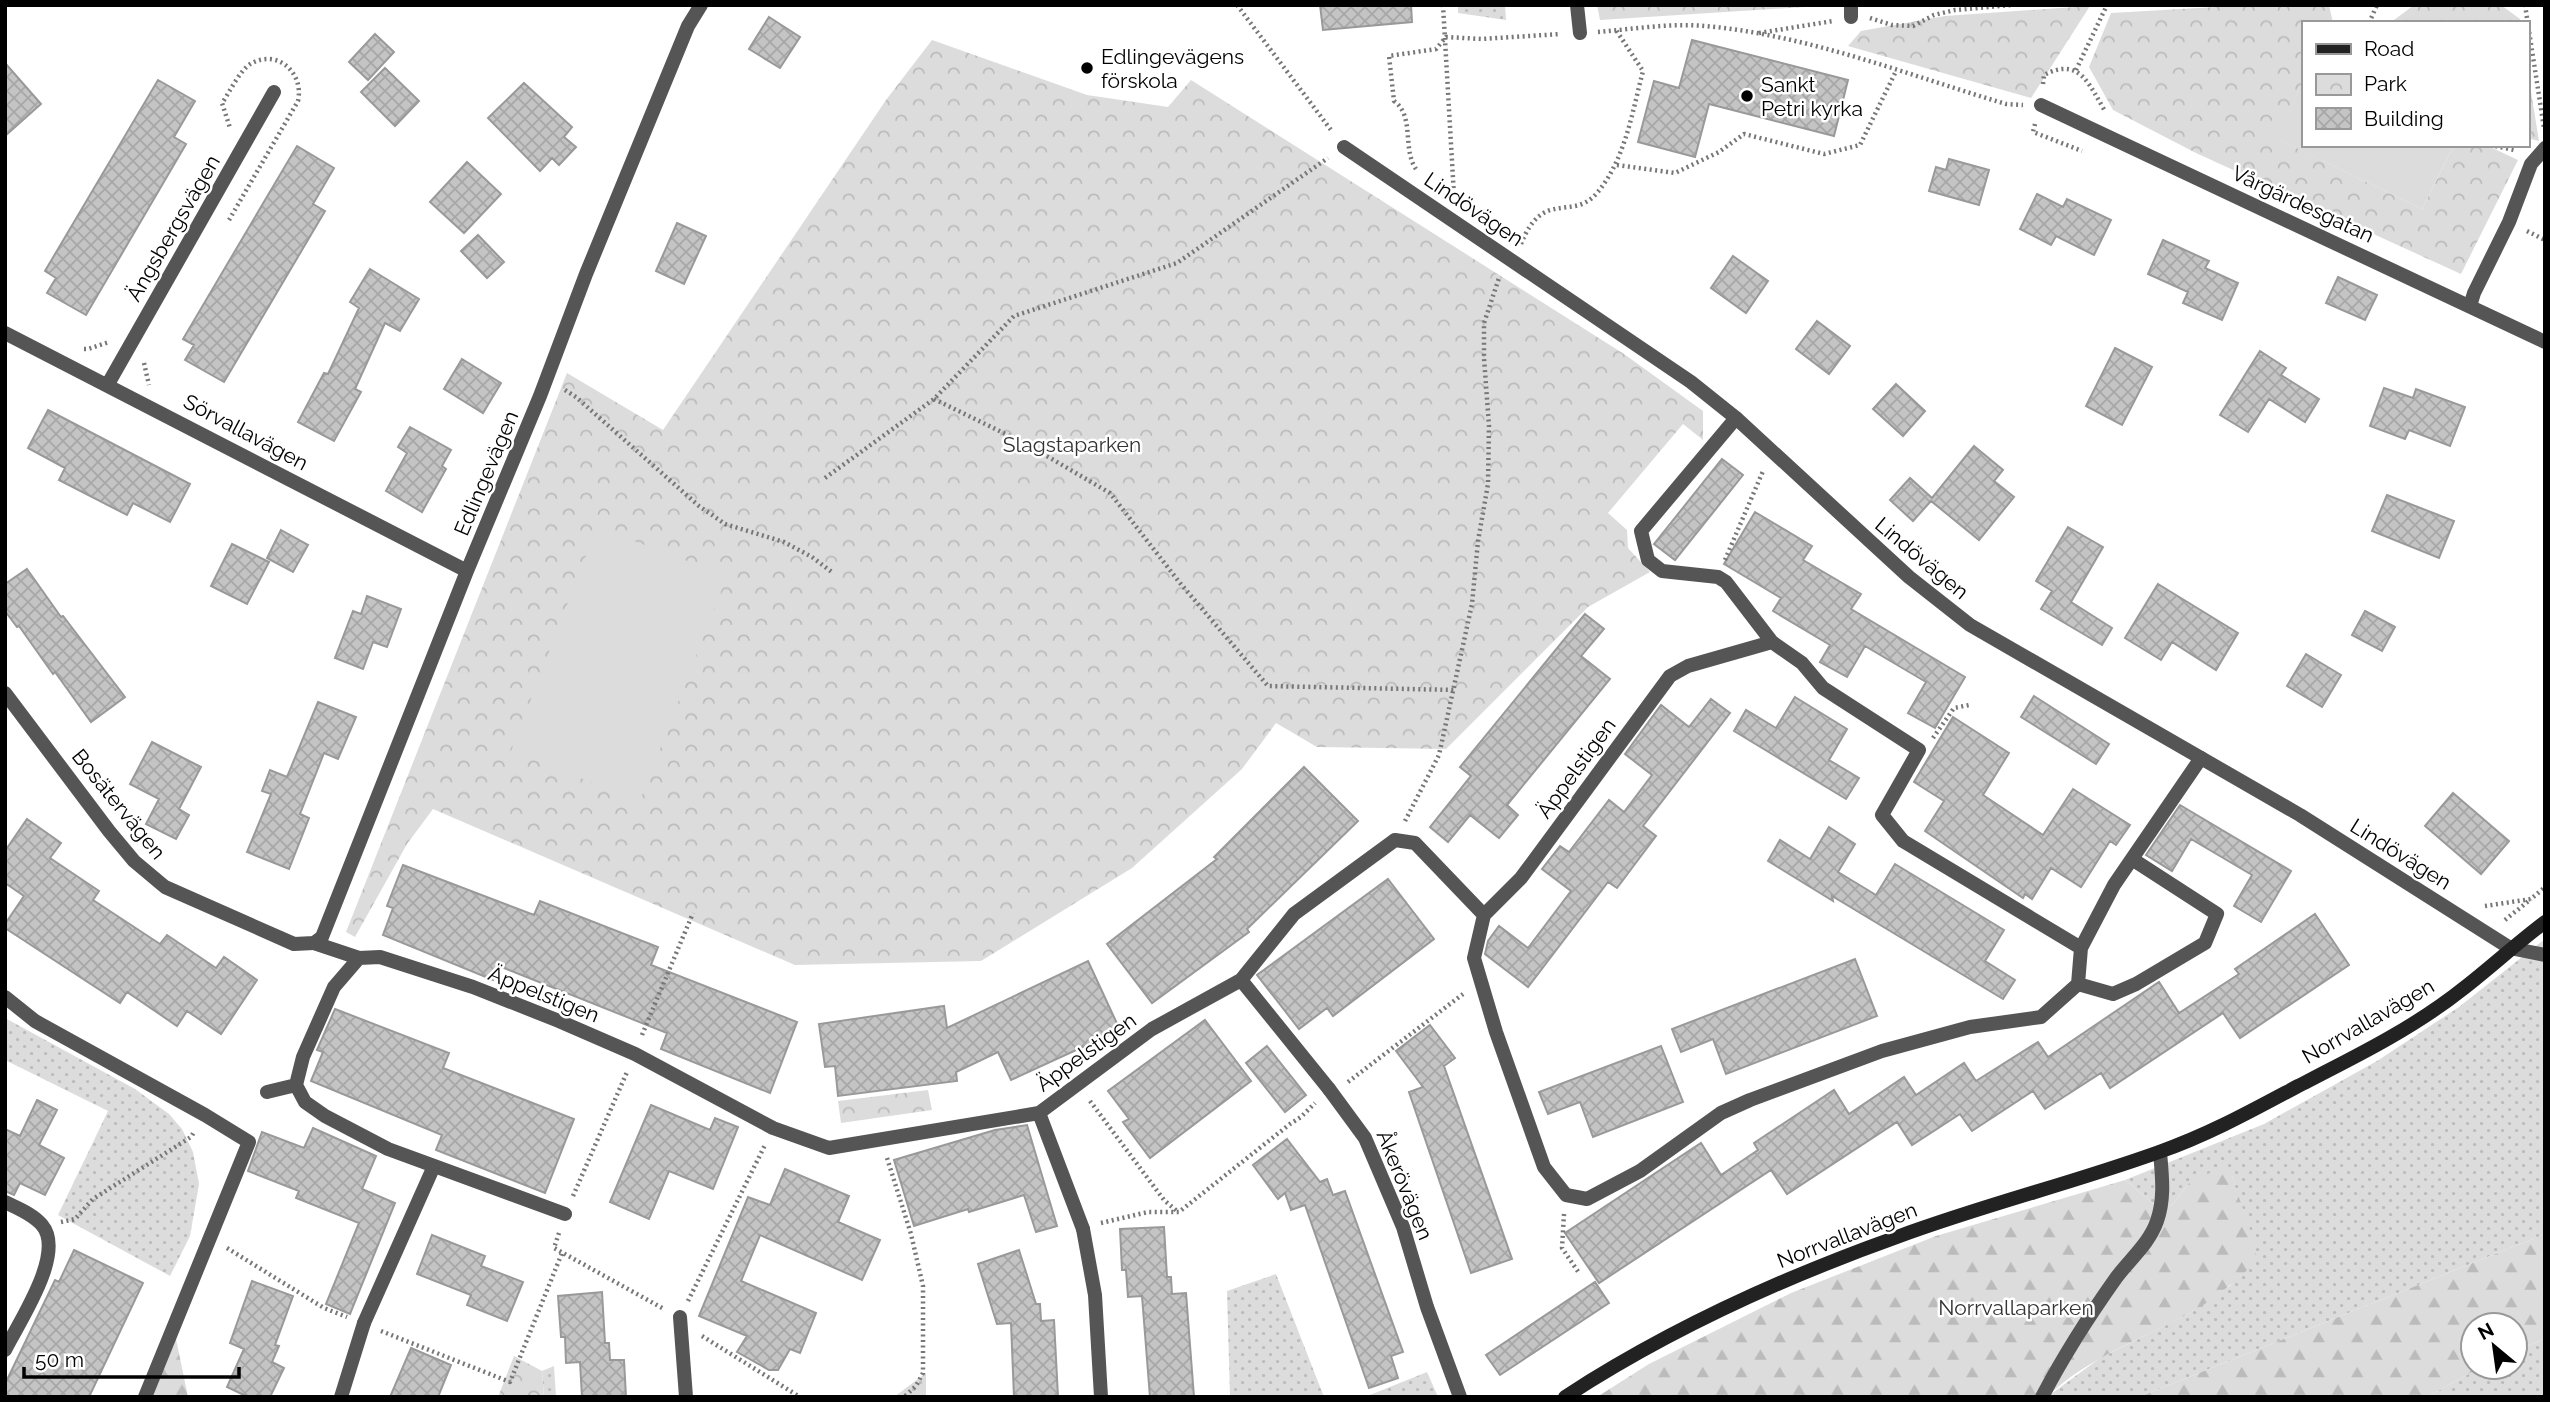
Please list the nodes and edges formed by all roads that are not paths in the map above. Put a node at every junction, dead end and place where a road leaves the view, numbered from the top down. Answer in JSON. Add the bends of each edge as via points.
{"nodes":[{"id":1,"x":701,"y":5,"type":"edge"},
{"id":2,"x":1577,"y":5,"type":"edge"},
{"id":3,"x":1580,"y":33,"type":"road end"},
{"id":4,"x":274,"y":92,"type":"dead end"},
{"id":5,"x":2042,"y":105,"type":"road end"},
{"id":6,"x":1344,"y":147,"type":"road end"},
{"id":7,"x":2545,"y":148,"type":"edge"},
{"id":8,"x":2470,"y":306,"type":"junction"},
{"id":9,"x":5,"y":332,"type":"edge"},
{"id":10,"x":2545,"y":342,"type":"edge"},
{"id":11,"x":108,"y":384,"type":"junction"},
{"id":12,"x":1736,"y":418,"type":"junction"},
{"id":13,"x":467,"y":571,"type":"junction"},
{"id":14,"x":1772,"y":642,"type":"junction"},
{"id":15,"x":5,"y":694,"type":"edge"},
{"id":16,"x":2201,"y":758,"type":"junction"},
{"id":17,"x":2132,"y":859,"type":"junction"},
{"id":18,"x":1484,"y":915,"type":"junction"},
{"id":19,"x":2545,"y":922,"type":"edge"},
{"id":20,"x":308,"y":944,"type":"junction"},
{"id":21,"x":2081,"y":948,"type":"junction"},
{"id":22,"x":2510,"y":948,"type":"junction"},
{"id":23,"x":2545,"y":955,"type":"edge"},
{"id":24,"x":359,"y":958,"type":"junction"},
{"id":25,"x":1241,"y":980,"type":"junction"},
{"id":26,"x":2078,"y":984,"type":"junction"},
{"id":27,"x":5,"y":998,"type":"edge"},
{"id":28,"x":296,"y":1084,"type":"junction"},
{"id":29,"x":267,"y":1092,"type":"dead end"},
{"id":30,"x":1039,"y":1113,"type":"junction"},
{"id":31,"x":2160,"y":1152,"type":"junction"},
{"id":32,"x":434,"y":1166,"type":"junction"},
{"id":33,"x":5,"y":1202,"type":"edge"},
{"id":34,"x":565,"y":1214,"type":"road end"},
{"id":35,"x":680,"y":1317,"type":"road end"},
{"id":36,"x":5,"y":1350,"type":"edge"},
{"id":37,"x":145,"y":1397,"type":"edge"},
{"id":38,"x":341,"y":1397,"type":"edge"},
{"id":39,"x":687,"y":1397,"type":"edge"},
{"id":40,"x":1101,"y":1397,"type":"edge"},
{"id":41,"x":1460,"y":1397,"type":"edge"},
{"id":42,"x":1565,"y":1397,"type":"edge"},
{"id":43,"x":2042,"y":1397,"type":"edge"}],
"edges":[{"from":1,"to":13,"type":"street","name":"Edlingevägen","via":[[688,26]]},
{"from":2,"to":3,"type":"street"},
{"from":4,"to":11,"type":"street","name":"Ängsbergsvägen"},
{"from":5,"to":8,"type":"street","name":"Vårgärdesgatan"},
{"from":6,"to":12,"type":"street","name":"Lindövägen","via":[[1657,357]]},
{"from":7,"to":8,"type":"street","via":[[2531,164]]},
{"from":8,"to":10,"type":"street","name":"Vårgärdesgatan"},
{"from":9,"to":11,"type":"street","name":"Sörvallavägen"},
{"from":11,"to":13,"type":"street","name":"Sörvallavägen"},
{"from":12,"to":14,"type":"street","via":[[1641,531],[1648,560],[1662,571],[1718,577],[1726,582]]},
{"from":12,"to":16,"type":"street","name":"Lindövägen","via":[[1909,577],[1970,625]]},
{"from":13,"to":20,"type":"street","name":"Edlingevägen","via":[[332,916],[322,937]]},
{"from":14,"to":18,"type":"street","name":"Äppelstigen","via":[[1688,666],[1670,676],[1521,878]]},
{"from":14,"to":21,"type":"street","via":[[1802,663],[1823,688],[1919,750],[1882,815],[1903,841]]},
{"from":15,"to":20,"type":"street","name":"Bosätervägen","via":[[148,875],[165,887],[294,944]]},
{"from":16,"to":17,"type":"street"},
{"from":16,"to":22,"type":"street","name":"Lindövägen"},
{"from":17,"to":21,"type":"street"},
{"from":17,"to":26,"type":"street","via":[[2217,914],[2205,943],[2113,994]]},
{"from":18,"to":25,"type":"street","name":"Äppelstigen","via":[[1415,843],[1395,840],[1294,915]]},
{"from":18,"to":26,"type":"street","via":[[1474,958],[1544,1167],[1566,1195],[1587,1199],[1640,1171],[1721,1113],[1750,1100],[1882,1051],[1970,1027],[2041,1017]]},
{"from":19,"to":22,"type":"street","name":"Norrvallavägen"},
{"from":20,"to":24,"type":"street","name":"Äppelstigen"},
{"from":21,"to":26,"type":"street"},
{"from":22,"to":23,"type":"street"},
{"from":22,"to":31,"type":"street","name":"Norrvallavägen","via":[[2463,989],[2374,1046],[2215,1129]]},
{"from":24,"to":28,"type":"street","via":[[334,987]]},
{"from":24,"to":30,"type":"street","name":"Äppelstigen","via":[[380,957],[473,987],[635,1054],[773,1128],[830,1148]]},
{"from":25,"to":30,"type":"street","name":"Äppelstigen","via":[[1152,1029]]},
{"from":25,"to":41,"type":"street","name":"Åkerövägen","via":[[1365,1138],[1403,1227]]},
{"from":27,"to":37,"type":"street","via":[[35,1021],[249,1142]]},
{"from":28,"to":29,"type":"street"},
{"from":28,"to":32,"type":"street","via":[[305,1102],[324,1116],[388,1149]]},
{"from":30,"to":40,"type":"street","via":[[1083,1229],[1096,1295]]},
{"from":31,"to":42,"type":"street","name":"Norrvallavägen","via":[[1898,1236],[1793,1277],[1658,1343]]},
{"from":31,"to":43,"type":"street","via":[[2162,1205],[2151,1236],[2117,1277]]},
{"from":32,"to":34,"type":"street"},
{"from":32,"to":38,"type":"street","via":[[365,1323]]},
{"from":33,"to":36,"type":"street","via":[[43,1226],[49,1240],[42,1276]]},
{"from":35,"to":39,"type":"street"}]}
